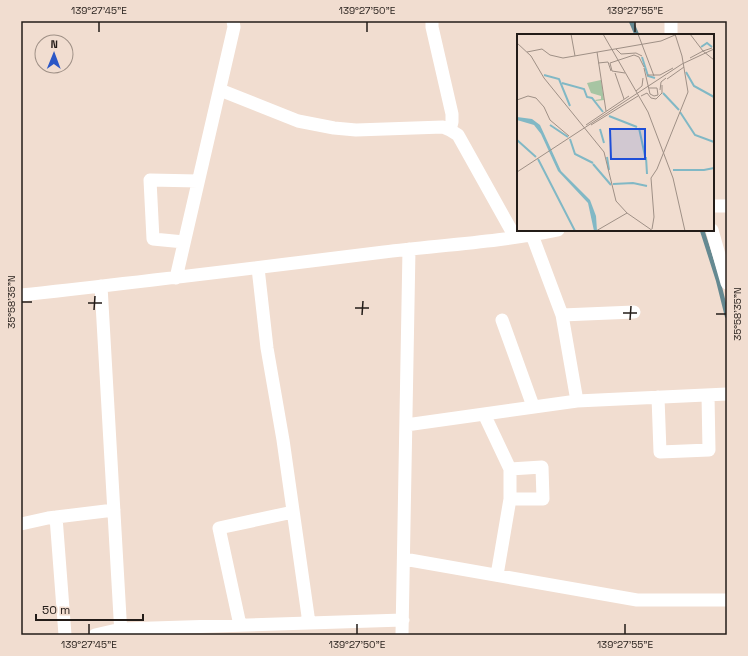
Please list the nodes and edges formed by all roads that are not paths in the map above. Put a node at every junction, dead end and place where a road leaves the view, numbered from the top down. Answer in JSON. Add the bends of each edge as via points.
{"nodes":[{"id":1,"x":233,"y":21,"type":"edge"},
{"id":2,"x":432,"y":21,"type":"edge"},
{"id":3,"x":671,"y":21,"type":"edge"},
{"id":4,"x":671,"y":34,"type":"edge"},
{"id":5,"x":220,"y":90,"type":"junction"},
{"id":6,"x":450,"y":130,"type":"junction"},
{"id":7,"x":198,"y":181,"type":"junction"},
{"id":8,"x":714,"y":206,"type":"edge"},
{"id":9,"x":727,"y":206,"type":"edge"},
{"id":10,"x":553,"y":231,"type":"edge"},
{"id":11,"x":712,"y":231,"type":"edge"},
{"id":12,"x":532,"y":235,"type":"junction"},
{"id":13,"x":515,"y":237,"type":"junction"},
{"id":14,"x":184,"y":242,"type":"junction"},
{"id":15,"x":409,"y":249,"type":"junction"},
{"id":16,"x":258,"y":268,"type":"junction"},
{"id":17,"x":176,"y":278,"type":"junction"},
{"id":18,"x":727,"y":283,"type":"edge"},
{"id":19,"x":101,"y":286,"type":"junction"},
{"id":20,"x":21,"y":295,"type":"edge"},
{"id":21,"x":634,"y":312,"type":"dead end"},
{"id":22,"x":562,"y":314,"type":"junction"},
{"id":23,"x":502,"y":320,"type":"dead end"},
{"id":24,"x":727,"y":394,"type":"edge"},
{"id":25,"x":708,"y":395,"type":"junction"},
{"id":26,"x":658,"y":397,"type":"junction"},
{"id":27,"x":577,"y":401,"type":"junction"},
{"id":28,"x":533,"y":406,"type":"junction"},
{"id":29,"x":484,"y":414,"type":"junction"},
{"id":30,"x":406,"y":425,"type":"junction"},
{"id":31,"x":510,"y":469,"type":"junction"},
{"id":32,"x":510,"y":500,"type":"junction"},
{"id":33,"x":114,"y":510,"type":"junction"},
{"id":34,"x":293,"y":512,"type":"junction"},
{"id":35,"x":56,"y":517,"type":"junction"},
{"id":36,"x":21,"y":524,"type":"edge"},
{"id":37,"x":404,"y":559,"type":"junction"},
{"id":38,"x":497,"y":575,"type":"junction"},
{"id":39,"x":727,"y":600,"type":"edge"},
{"id":40,"x":403,"y":620,"type":"junction"},
{"id":41,"x":309,"y":623,"type":"junction"},
{"id":42,"x":240,"y":625,"type":"junction"},
{"id":43,"x":121,"y":632,"type":"edge"},
{"id":44,"x":65,"y":635,"type":"edge"},
{"id":45,"x":95,"y":635,"type":"edge"},
{"id":46,"x":402,"y":635,"type":"edge"}],
"edges":[{"from":1,"to":5,"type":"street","via":[[234,27]]},
{"from":2,"to":6,"type":"street","via":[[452,114]]},
{"from":3,"to":4,"type":"street"},
{"from":5,"to":6,"type":"street","via":[[298,121],[334,128],[356,130],[443,127]]},
{"from":5,"to":7,"type":"street"},
{"from":6,"to":13,"type":"street","via":[[458,135]]},
{"from":7,"to":14,"type":"street"},
{"from":7,"to":14,"type":"street","via":[[150,180],[153,239]]},
{"from":8,"to":9,"type":"street"},
{"from":10,"to":12,"type":"street"},
{"from":11,"to":18,"type":"street"},
{"from":12,"to":13,"type":"street"},
{"from":12,"to":22,"type":"street"},
{"from":13,"to":15,"type":"street"},
{"from":14,"to":17,"type":"street"},
{"from":15,"to":16,"type":"street"},
{"from":15,"to":30,"type":"street"},
{"from":16,"to":17,"type":"street"},
{"from":16,"to":34,"type":"street","via":[[267,348]]},
{"from":17,"to":19,"type":"street"},
{"from":19,"to":20,"type":"street"},
{"from":19,"to":33,"type":"street"},
{"from":21,"to":22,"type":"street"},
{"from":22,"to":27,"type":"street"},
{"from":23,"to":28,"type":"street"},
{"from":24,"to":25,"type":"street"},
{"from":25,"to":26,"type":"street"},
{"from":25,"to":26,"type":"street","via":[[709,450],[660,452]]},
{"from":26,"to":27,"type":"street"},
{"from":27,"to":28,"type":"street"},
{"from":28,"to":29,"type":"street"},
{"from":29,"to":30,"type":"street"},
{"from":29,"to":31,"type":"street"},
{"from":30,"to":37,"type":"street"},
{"from":31,"to":32,"type":"street"},
{"from":31,"to":32,"type":"street","via":[[542,467],[543,499]]},
{"from":32,"to":38,"type":"street"},
{"from":33,"to":35,"type":"street"},
{"from":33,"to":43,"type":"street"},
{"from":34,"to":41,"type":"street"},
{"from":34,"to":42,"type":"street","via":[[219,528]]},
{"from":35,"to":36,"type":"street"},
{"from":35,"to":44,"type":"street"},
{"from":37,"to":38,"type":"street"},
{"from":37,"to":40,"type":"street"},
{"from":38,"to":39,"type":"street","via":[[637,600]]},
{"from":40,"to":41,"type":"street"},
{"from":40,"to":46,"type":"street"},
{"from":41,"to":42,"type":"street"},
{"from":42,"to":43,"type":"street"},
{"from":43,"to":45,"type":"street"}]}
